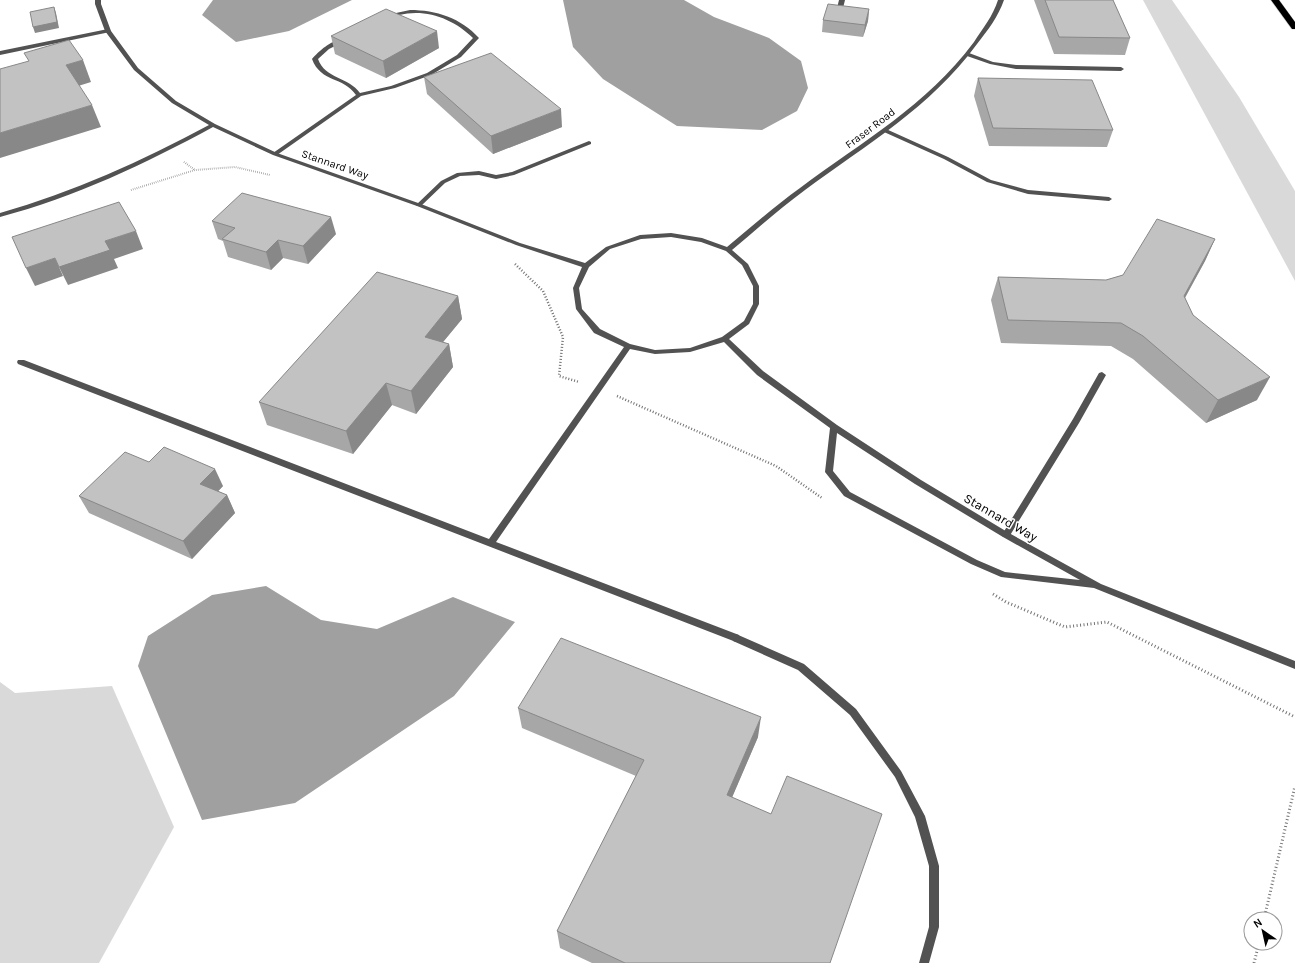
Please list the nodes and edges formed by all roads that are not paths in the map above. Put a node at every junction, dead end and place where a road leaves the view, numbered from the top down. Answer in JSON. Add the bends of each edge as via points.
{"nodes":[{"id":1,"x":98,"y":0,"type":"edge"},
{"id":2,"x":842,"y":0,"type":"edge"},
{"id":3,"x":1001,"y":0,"type":"edge"},
{"id":4,"x":1275,"y":0,"type":"edge"},
{"id":5,"x":839,"y":12,"type":"edge"},
{"id":6,"x":381,"y":21,"type":"edge"},
{"id":7,"x":1295,"y":27,"type":"edge"},
{"id":8,"x":108,"y":30,"type":"junction"},
{"id":9,"x":347,"y":38,"type":"edge"},
{"id":10,"x":0,"y":53,"type":"edge"},
{"id":11,"x":969,"y":55,"type":"junction"},
{"id":12,"x":1121,"y":69,"type":"dead end"},
{"id":13,"x":359,"y":95,"type":"junction"},
{"id":14,"x":213,"y":125,"type":"junction"},
{"id":15,"x":886,"y":130,"type":"junction"},
{"id":16,"x":589,"y":143,"type":"dead end"},
{"id":17,"x":275,"y":154,"type":"junction"},
{"id":18,"x":1109,"y":199,"type":"dead end"},
{"id":19,"x":419,"y":205,"type":"junction"},
{"id":20,"x":0,"y":215,"type":"edge"},
{"id":21,"x":728,"y":250,"type":"junction"},
{"id":22,"x":586,"y":266,"type":"junction"},
{"id":23,"x":724,"y":339,"type":"junction"},
{"id":24,"x":628,"y":346,"type":"junction"},
{"id":25,"x":21,"y":362,"type":"dead end"},
{"id":26,"x":1102,"y":375,"type":"dead end"},
{"id":27,"x":834,"y":427,"type":"junction"},
{"id":28,"x":1006,"y":535,"type":"junction"},
{"id":29,"x":490,"y":544,"type":"junction"},
{"id":30,"x":1098,"y":586,"type":"junction"},
{"id":31,"x":1295,"y":665,"type":"edge"},
{"id":32,"x":924,"y":963,"type":"edge"}],
"edges":[{"from":1,"to":8,"type":"street","name":"Stannard Way"},
{"from":2,"to":5,"type":"street"},
{"from":3,"to":11,"type":"street","name":"Fraser Road","via":[[998,11]]},
{"from":4,"to":7,"type":"highway"},
{"from":6,"to":13,"type":"street","via":[[395,14],[429,12],[469,30],[476,38],[458,56],[429,74],[393,87]]},
{"from":8,"to":10,"type":"street"},
{"from":8,"to":14,"type":"street","name":"Stannard Way","via":[[136,69],[174,102]]},
{"from":9,"to":13,"type":"street","via":[[327,48],[316,58],[317,67],[352,87]]},
{"from":11,"to":12,"type":"street","via":[[992,63],[1016,67]]},
{"from":11,"to":15,"type":"street","name":"Fraser Road","via":[[942,84]]},
{"from":13,"to":17,"type":"street"},
{"from":14,"to":17,"type":"street","name":"Stannard Way"},
{"from":14,"to":20,"type":"street","via":[[167,151],[110,177],[35,206]]},
{"from":15,"to":18,"type":"street","via":[[946,158],[988,182],[1028,192]]},
{"from":15,"to":21,"type":"street","name":"Fraser Road","via":[[776,209]]},
{"from":16,"to":19,"type":"street","via":[[514,173],[496,177],[479,173],[459,174],[443,182]]},
{"from":17,"to":19,"type":"street","name":"Stannard Way"},
{"from":19,"to":22,"type":"street","name":"Stannard Way","via":[[518,244]]},
{"from":21,"to":22,"type":"street","via":[[702,240],[671,235],[640,237],[608,248]]},
{"from":21,"to":23,"type":"street","via":[[745,264],[756,286],[756,304],[747,322]]},
{"from":22,"to":24,"type":"street","via":[[576,288],[579,309],[597,331]]},
{"from":23,"to":24,"type":"street","via":[[690,350],[655,352]]},
{"from":23,"to":27,"type":"street","name":"Stannard Way","via":[[760,373]]},
{"from":24,"to":29,"type":"street"},
{"from":25,"to":29,"type":"street"},
{"from":26,"to":28,"type":"street"},
{"from":27,"to":28,"type":"street","name":"Stannard Way"},
{"from":27,"to":30,"type":"street","via":[[830,472],[847,494],[974,562],[1004,574]]},
{"from":28,"to":30,"type":"street","name":"Stannard Way"},
{"from":29,"to":32,"type":"street","via":[[736,638],[801,667],[853,712],[898,774],[920,816],[934,866],[934,927]]},
{"from":30,"to":31,"type":"street","name":"Stannard Way"}]}
